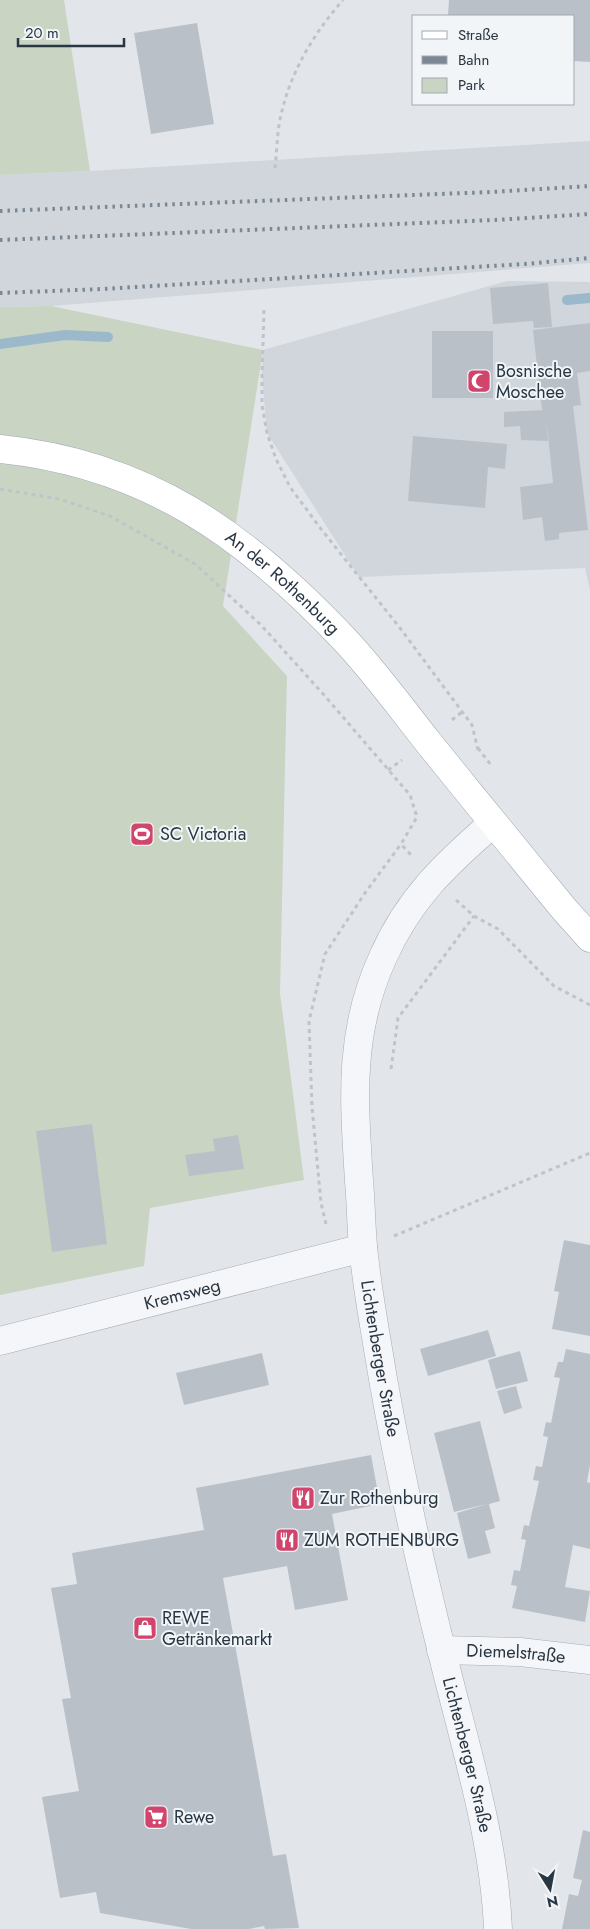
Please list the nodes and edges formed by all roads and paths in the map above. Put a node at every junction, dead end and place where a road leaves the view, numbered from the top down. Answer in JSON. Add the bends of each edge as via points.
{"nodes":[{"id":1,"x":343,"y":0,"type":"edge"},
{"id":2,"x":275,"y":168,"type":"dead end"},
{"id":3,"x":264,"y":310,"type":"dead end"},
{"id":4,"x":0,"y":449,"type":"edge"},
{"id":5,"x":0,"y":489,"type":"edge"},
{"id":6,"x":479,"y":756,"type":"dead end"},
{"id":7,"x":494,"y":823,"type":"junction"},
{"id":8,"x":433,"y":880,"type":"junction"},
{"id":9,"x":474,"y":916,"type":"junction"},
{"id":10,"x":590,"y":938,"type":"edge"},
{"id":11,"x":590,"y":1004,"type":"edge"},
{"id":12,"x":390,"y":1078,"type":"dead end"},
{"id":13,"x":590,"y":1153,"type":"edge"},
{"id":14,"x":363,"y":1248,"type":"junction"},
{"id":15,"x":0,"y":1341,"type":"edge"},
{"id":16,"x":442,"y":1650,"type":"junction"},
{"id":17,"x":590,"y":1660,"type":"edge"},
{"id":18,"x":498,"y":1929,"type":"edge"}],
"edges":[{"from":1,"to":2,"type":"path","via":[[324,21],[296,68],[281,111]]},
{"from":3,"to":6,"type":"path","via":[[262,405],[276,459],[290,487],[320,529],[400,628],[472,725]]},
{"from":4,"to":7,"type":"main road","name":"An der Rothenburg","via":[[37,452],[97,468],[148,488],[197,513],[242,544],[287,582],[346,641]]},
{"from":5,"to":8,"type":"path","via":[[59,499],[110,516],[195,564],[261,625],[410,795],[417,817],[401,844]]},
{"from":7,"to":8,"type":"street","name":"Lichtenberger Straße","via":[[457,854]]},
{"from":7,"to":10,"type":"main road","name":"An der Rothenburg"},
{"from":8,"to":9,"type":"path"},
{"from":8,"to":14,"type":"street","name":"Lichtenberger Straße","via":[[400,923],[382,958],[360,1025],[354,1102]]},
{"from":9,"to":11,"type":"path","via":[[498,930],[554,986]]},
{"from":9,"to":12,"type":"path","via":[[398,1018]]},
{"from":13,"to":14,"type":"path"},
{"from":14,"to":15,"type":"street","name":"Kremsweg"},
{"from":14,"to":16,"type":"street","name":"Lichtenberger Straße","via":[[397,1452]]},
{"from":16,"to":17,"type":"street","name":"Diemelstraße","via":[[520,1652]]},
{"from":16,"to":18,"type":"street","name":"Lichtenberger Straße","via":[[492,1863]]}]}
